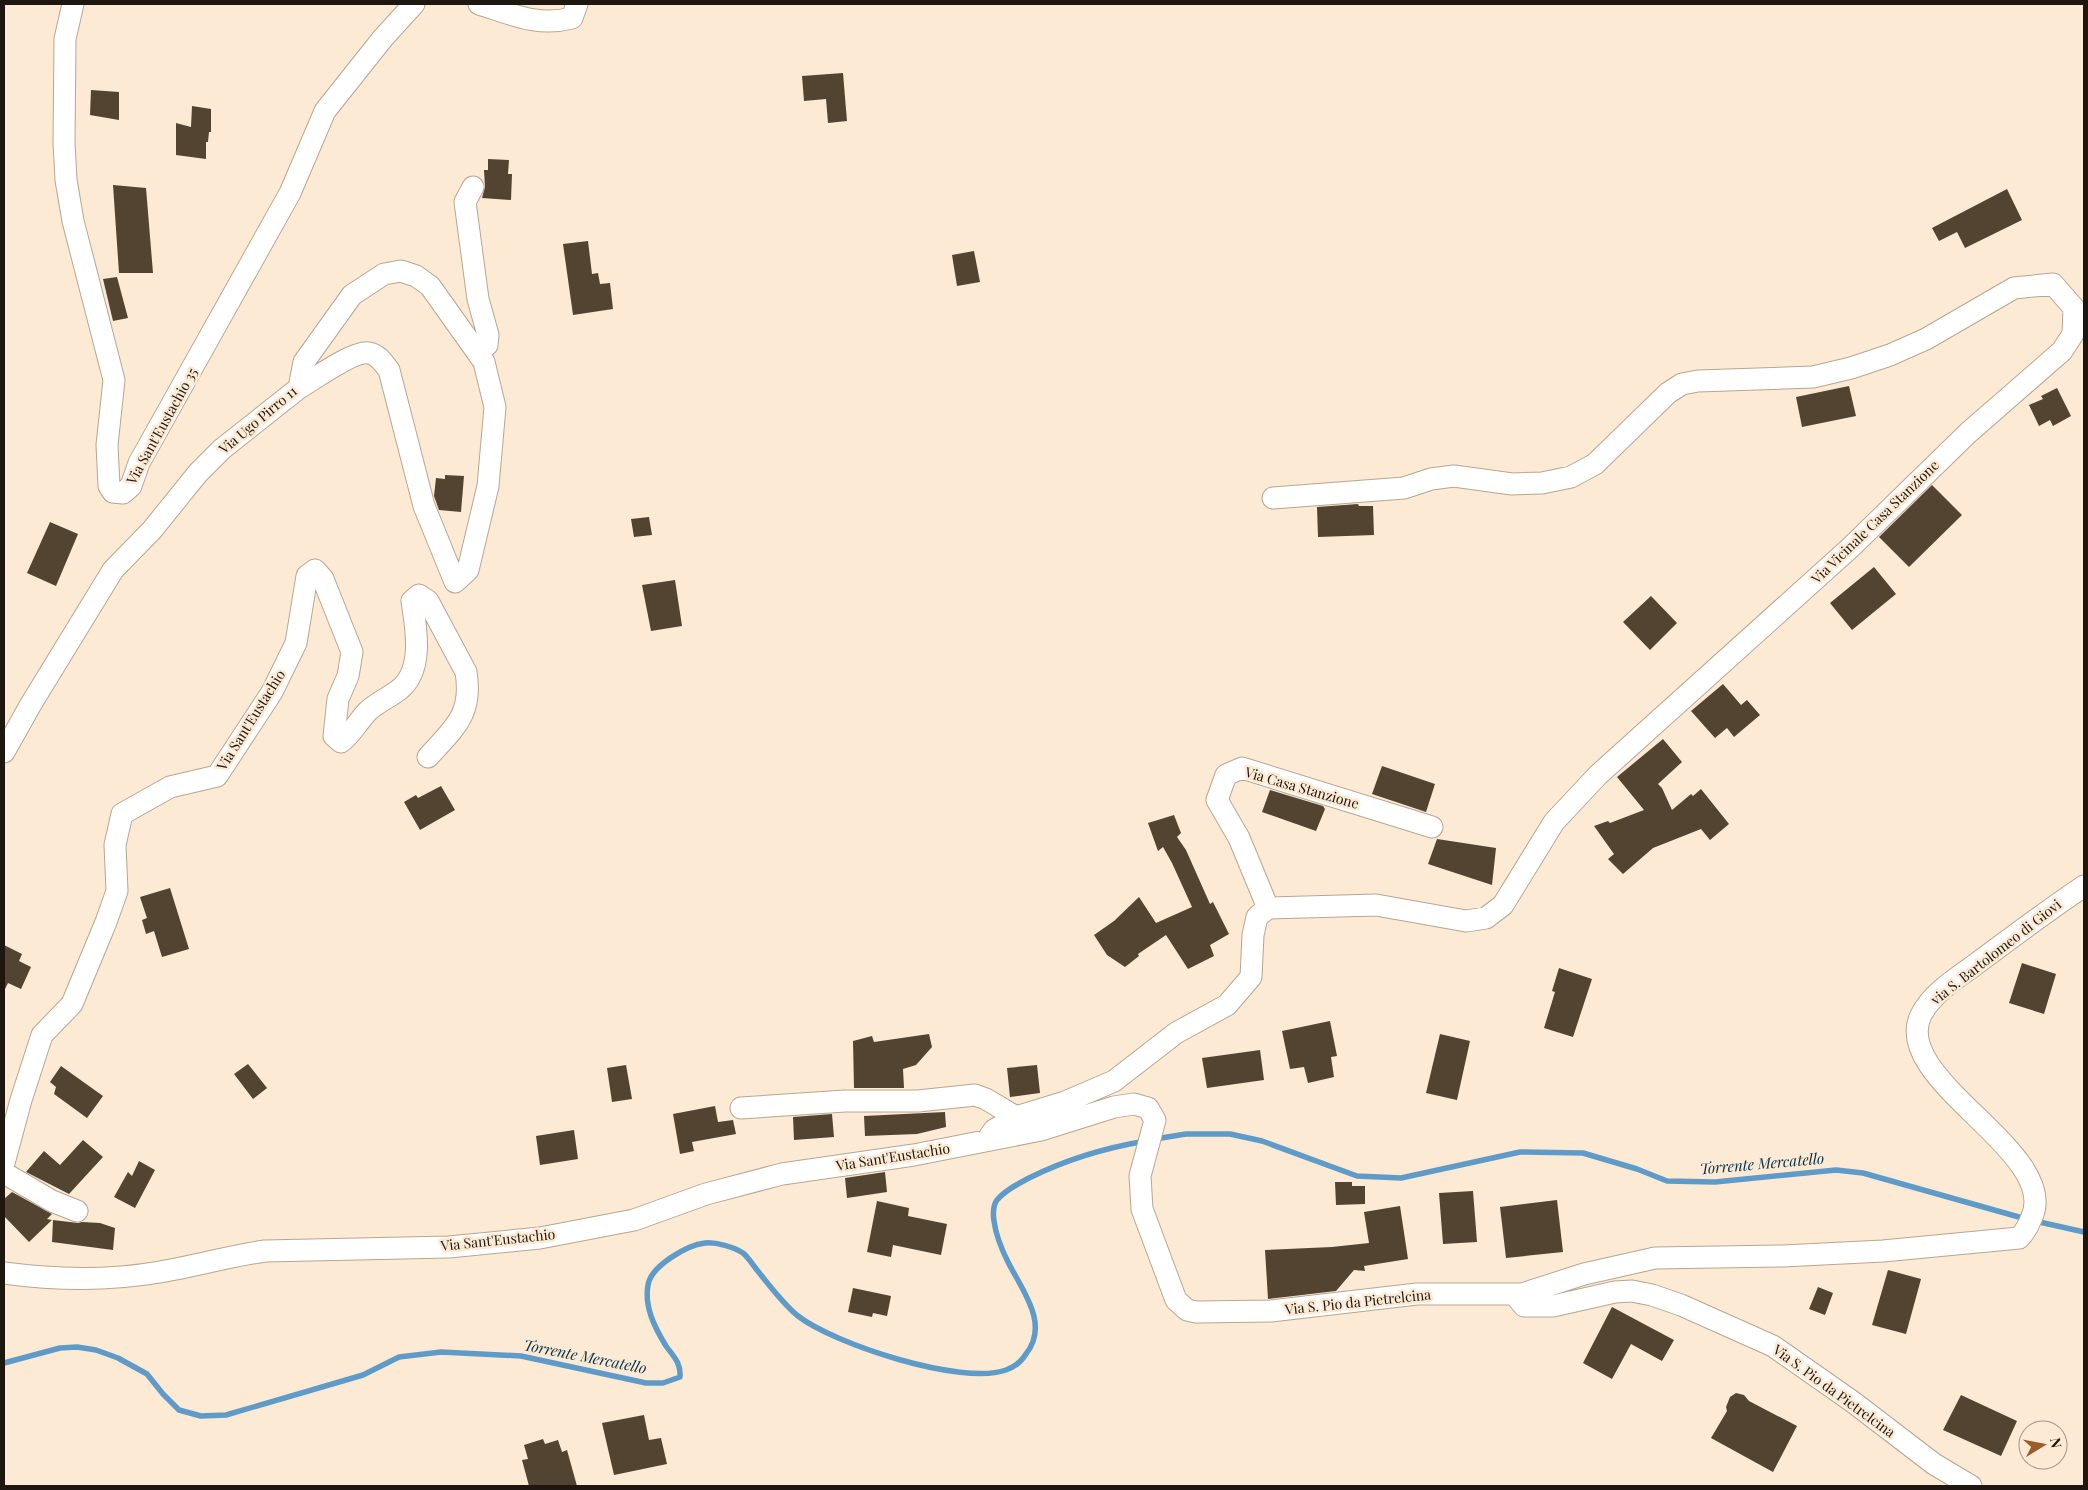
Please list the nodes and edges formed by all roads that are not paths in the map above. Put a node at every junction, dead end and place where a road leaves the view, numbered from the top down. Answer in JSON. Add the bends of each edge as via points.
{"nodes":[{"id":1,"x":73,"y":4,"type":"edge"},
{"id":2,"x":414,"y":4,"type":"edge"},
{"id":3,"x":479,"y":4,"type":"edge"},
{"id":4,"x":577,"y":4,"type":"edge"},
{"id":5,"x":473,"y":187,"type":"dead end"},
{"id":6,"x":478,"y":352,"type":"junction"},
{"id":7,"x":300,"y":388,"type":"junction"},
{"id":8,"x":1273,"y":498,"type":"dead end"},
{"id":9,"x":4,"y":752,"type":"edge"},
{"id":10,"x":428,"y":757,"type":"dead end"},
{"id":11,"x":1432,"y":827,"type":"dead end"},
{"id":12,"x":2084,"y":886,"type":"edge"},
{"id":13,"x":1268,"y":908,"type":"junction"},
{"id":14,"x":740,"y":1108,"type":"dead end"},
{"id":15,"x":1016,"y":1118,"type":"junction"},
{"id":16,"x":985,"y":1142,"type":"junction"},
{"id":17,"x":4,"y":1163,"type":"edge"},
{"id":18,"x":4,"y":1173,"type":"edge"},
{"id":19,"x":77,"y":1211,"type":"dead end"},
{"id":20,"x":4,"y":1273,"type":"edge"},
{"id":21,"x":1514,"y":1294,"type":"junction"},
{"id":22,"x":1972,"y":1486,"type":"edge"}],
"edges":[{"from":1,"to":2,"type":"street","name":"Via Sant'Eustachio 35","via":[[65,39],[66,180],[73,221],[114,380],[107,445],[109,486],[114,492],[123,493],[131,486],[139,463],[290,193],[325,111]]},
{"from":3,"to":4,"type":"street","via":[[524,18],[554,23],[572,18]]},
{"from":5,"to":6,"type":"street","via":[[465,202],[478,299],[488,335],[487,345]]},
{"from":6,"to":7,"type":"street","name":"Via Ugo Pirro 11","via":[[430,286],[416,276],[400,271],[384,274],[352,295],[304,362]]},
{"from":6,"to":7,"type":"street","name":"Via Ugo Pirro 11","via":[[484,362],[496,407],[485,496],[468,570],[455,582],[424,506],[389,370],[380,358],[367,352],[352,357]]},
{"from":7,"to":9,"type":"street","name":"Via Ugo Pirro 11","via":[[222,448],[114,570]]},
{"from":8,"to":13,"type":"street","name":"Via Vicinale Casa Stanzione","via":[[1404,488],[1454,476],[1512,484],[1542,483],[1571,477],[1596,464],[1668,393],[1682,384],[1813,377],[1851,368],[1926,339],[2014,288],[2053,284],[2074,308],[2073,334],[2062,351],[1968,433],[1850,548],[1598,775],[1554,822],[1503,905],[1486,918],[1466,921],[1376,905]]},
{"from":10,"to":17,"type":"street","name":"Via Sant'Eustachio","via":[[459,723],[466,707],[467,681],[466,672],[428,601],[419,595],[412,601],[416,654],[402,688],[369,710],[340,742],[334,736],[336,713],[352,652],[323,579],[315,570],[307,576],[296,643],[272,692],[217,776],[170,787],[122,814],[115,845],[117,891],[72,1004],[42,1035]]},
{"from":11,"to":13,"type":"street","name":"Via Casa Stanzione","via":[[1242,768],[1226,775],[1217,800],[1239,838]]},
{"from":12,"to":21,"type":"street","name":"via S. Bartolomeo di Giovi","via":[[1944,988],[1928,1003],[1917,1024],[1920,1049],[1928,1064],[2011,1152],[2028,1178],[2036,1204],[2034,1214],[2019,1238],[1883,1251],[1655,1258]]},
{"from":13,"to":15,"type":"street","via":[[1257,917],[1251,976],[1227,1005],[1176,1033],[1114,1081]]},
{"from":14,"to":15,"type":"street","via":[[845,1101],[918,1101],[975,1095]]},
{"from":15,"to":16,"type":"street","via":[[994,1130]]},
{"from":16,"to":20,"type":"street","name":"Via Sant'Eustachio","via":[[782,1174],[706,1194],[634,1220],[540,1238],[449,1247],[265,1251],[160,1272],[88,1280]]},
{"from":16,"to":21,"type":"street","name":"Via S. Pio da Pietrelcina","via":[[1041,1130],[1114,1106],[1134,1104],[1148,1108],[1155,1120],[1140,1176],[1142,1208],[1176,1300],[1187,1310],[1271,1311],[1417,1294]]},
{"from":18,"to":19,"type":"street","via":[[52,1201]]},
{"from":21,"to":22,"type":"street","name":"Via S. Pio da Pietrelcina","via":[[1524,1306],[1536,1307],[1632,1291],[1681,1305],[1773,1346],[1934,1464]]}]}
